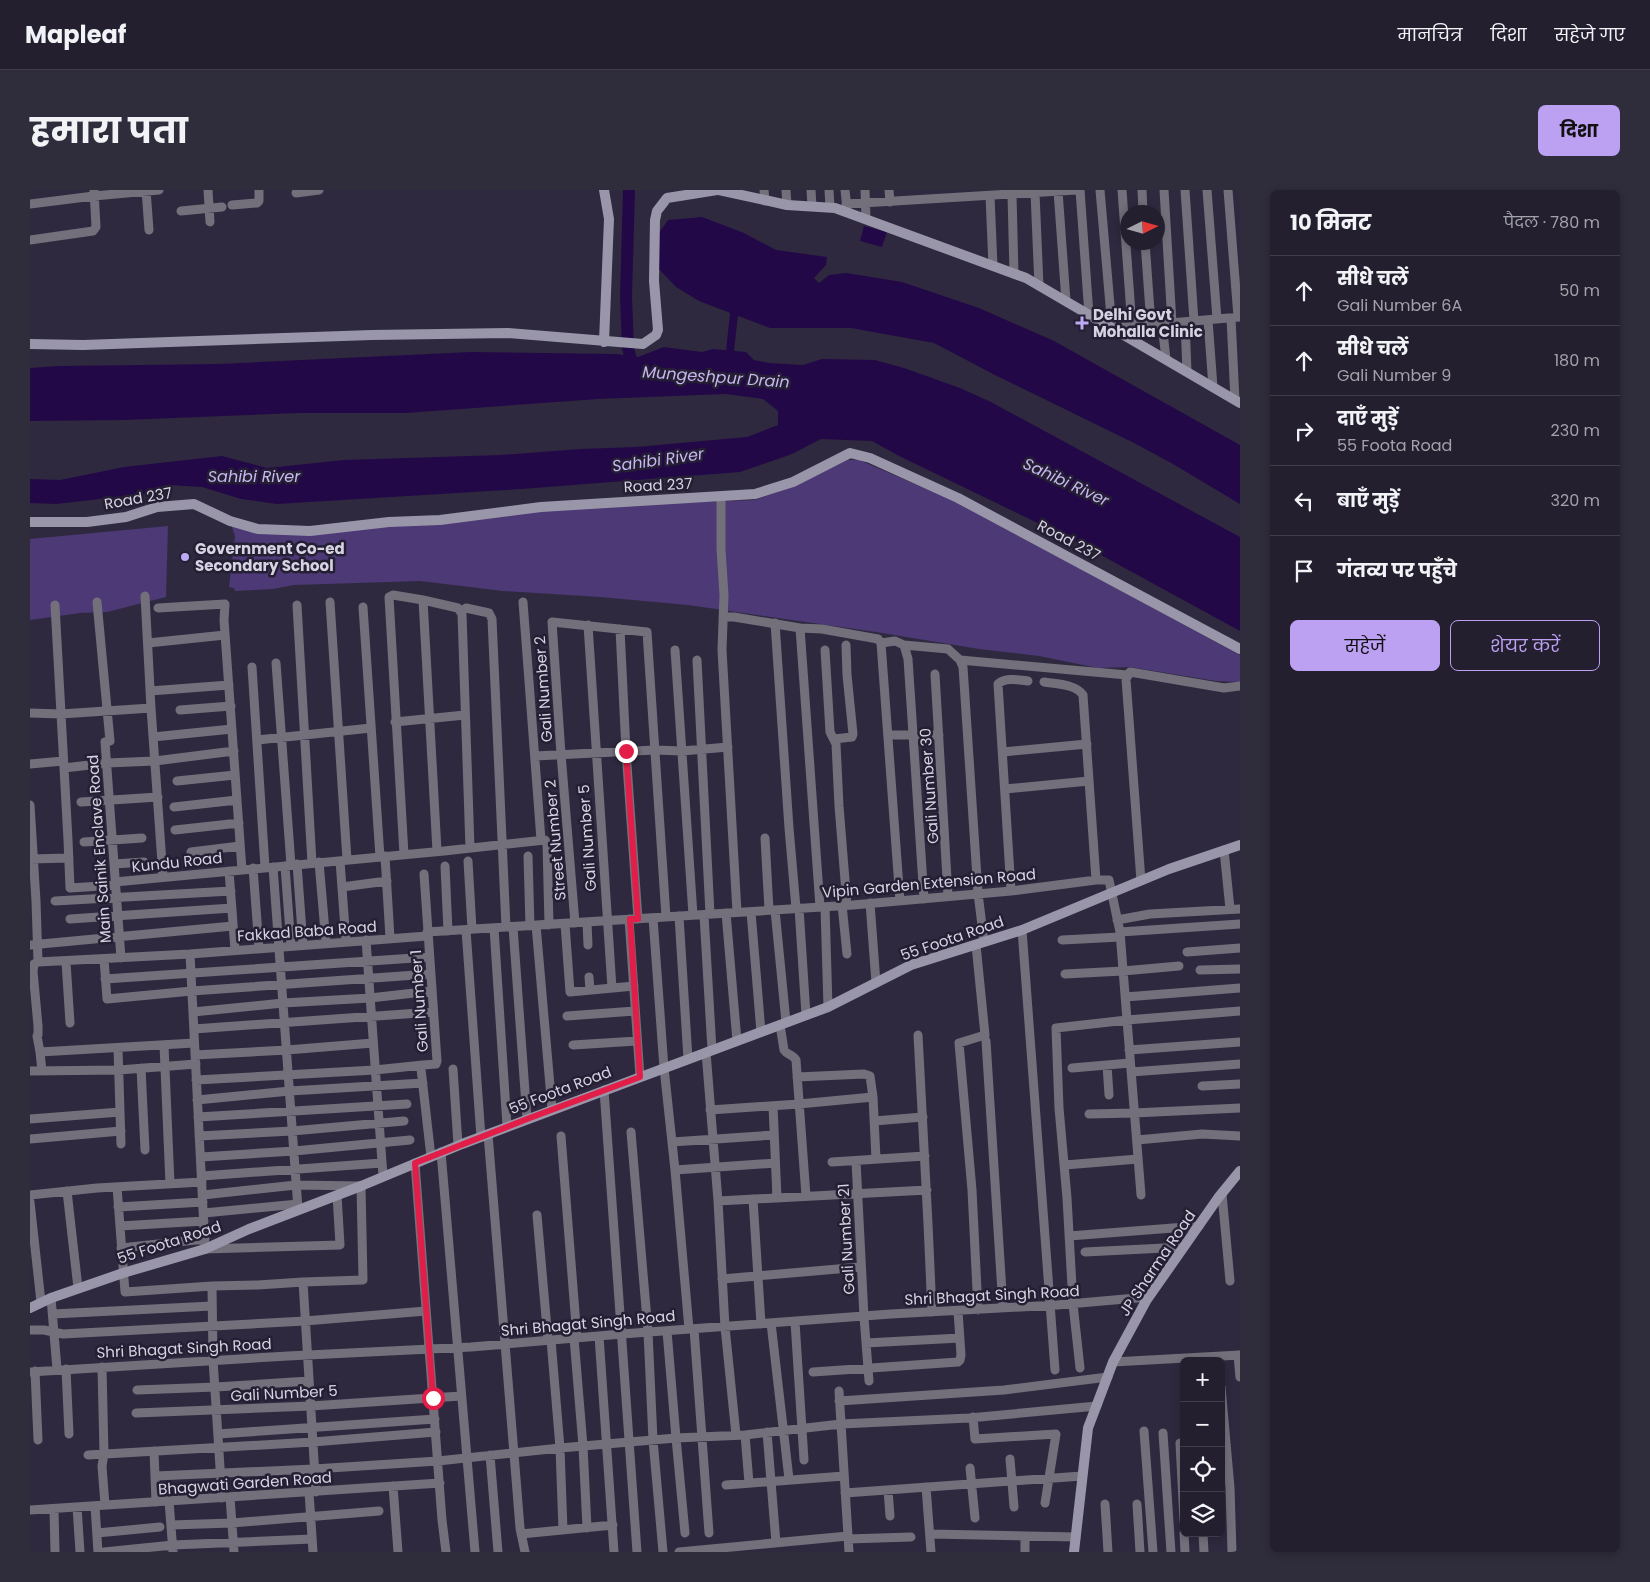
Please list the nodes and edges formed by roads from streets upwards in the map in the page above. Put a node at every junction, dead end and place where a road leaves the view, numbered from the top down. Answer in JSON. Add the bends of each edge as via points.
{"nodes":[{"id":1,"x":159,"y":190,"type":"edge"},
{"id":2,"x":208,"y":190,"type":"edge"},
{"id":3,"x":259,"y":190,"type":"edge"},
{"id":4,"x":319,"y":190,"type":"edge"},
{"id":5,"x":604,"y":190,"type":"edge"},
{"id":6,"x":718,"y":190,"type":"edge"},
{"id":7,"x":764,"y":190,"type":"edge"},
{"id":8,"x":786,"y":190,"type":"edge"},
{"id":9,"x":811,"y":190,"type":"edge"},
{"id":10,"x":829,"y":190,"type":"edge"},
{"id":11,"x":846,"y":190,"type":"edge"},
{"id":12,"x":864,"y":190,"type":"edge"},
{"id":13,"x":889,"y":190,"type":"edge"},
{"id":14,"x":913,"y":190,"type":"edge"},
{"id":15,"x":1076,"y":190,"type":"edge"},
{"id":16,"x":1080,"y":190,"type":"edge"},
{"id":17,"x":1100,"y":190,"type":"edge"},
{"id":18,"x":1122,"y":190,"type":"edge"},
{"id":19,"x":1142,"y":190,"type":"edge"},
{"id":20,"x":1164,"y":190,"type":"edge"},
{"id":21,"x":1185,"y":190,"type":"edge"},
{"id":22,"x":1207,"y":190,"type":"edge"},
{"id":23,"x":1228,"y":190,"type":"edge"},
{"id":24,"x":146,"y":191,"type":"edge"},
{"id":25,"x":1058,"y":191,"type":"junction"},
{"id":26,"x":94,"y":193,"type":"edge"},
{"id":27,"x":296,"y":193,"type":"dead end"},
{"id":28,"x":1035,"y":193,"type":"junction"},
{"id":29,"x":1012,"y":194,"type":"junction"},
{"id":30,"x":931,"y":195,"type":"edge"},
{"id":31,"x":990,"y":196,"type":"junction"},
{"id":32,"x":914,"y":200,"type":"junction"},
{"id":33,"x":765,"y":201,"type":"junction"},
{"id":34,"x":890,"y":202,"type":"junction"},
{"id":35,"x":865,"y":203,"type":"junction"},
{"id":36,"x":30,"y":204,"type":"edge"},
{"id":37,"x":786,"y":205,"type":"junction"},
{"id":38,"x":1143,"y":205,"type":"edge"},
{"id":39,"x":232,"y":206,"type":"dead end"},
{"id":40,"x":812,"y":206,"type":"junction"},
{"id":41,"x":222,"y":207,"type":"dead end"},
{"id":42,"x":830,"y":207,"type":"junction"},
{"id":43,"x":209,"y":208,"type":"junction"},
{"id":44,"x":846,"y":208,"type":"junction"},
{"id":45,"x":180,"y":211,"type":"dead end"},
{"id":46,"x":866,"y":219,"type":"junction"},
{"id":47,"x":210,"y":222,"type":"dead end"},
{"id":48,"x":149,"y":230,"type":"dead end"},
{"id":49,"x":30,"y":240,"type":"edge"},
{"id":50,"x":1146,"y":250,"type":"edge"},
{"id":51,"x":992,"y":266,"type":"junction"},
{"id":52,"x":1014,"y":274,"type":"junction"},
{"id":53,"x":1039,"y":286,"type":"junction"},
{"id":54,"x":1066,"y":301,"type":"junction"},
{"id":55,"x":1089,"y":315,"type":"junction"},
{"id":56,"x":1236,"y":317,"type":"edge"},
{"id":57,"x":1212,"y":319,"type":"junction"},
{"id":58,"x":1189,"y":322,"type":"junction"},
{"id":59,"x":1172,"y":323,"type":"junction"},
{"id":60,"x":1162,"y":324,"type":"junction"},
{"id":61,"x":1151,"y":325,"type":"junction"},
{"id":62,"x":1132,"y":326,"type":"junction"},
{"id":63,"x":1112,"y":328,"type":"junction"},
{"id":64,"x":604,"y":342,"type":"junction"},
{"id":65,"x":30,"y":344,"type":"edge"},
{"id":66,"x":1166,"y":360,"type":"junction"},
{"id":67,"x":1187,"y":372,"type":"junction"},
{"id":68,"x":1213,"y":387,"type":"junction"},
{"id":69,"x":1238,"y":401,"type":"edge"},
{"id":70,"x":721,"y":496,"type":"junction"},
{"id":71,"x":30,"y":522,"type":"edge"},
{"id":72,"x":146,"y":596,"type":"dead end"},
{"id":73,"x":423,"y":600,"type":"junction"},
{"id":74,"x":97,"y":602,"type":"dead end"},
{"id":75,"x":330,"y":602,"type":"dead end"},
{"id":76,"x":523,"y":602,"type":"dead end"},
{"id":77,"x":55,"y":605,"type":"dead end"},
{"id":78,"x":297,"y":605,"type":"dead end"},
{"id":79,"x":363,"y":607,"type":"dead end"},
{"id":80,"x":158,"y":608,"type":"dead end"},
{"id":81,"x":461,"y":611,"type":"junction"},
{"id":82,"x":723,"y":617,"type":"junction"},
{"id":83,"x":775,"y":623,"type":"junction"},
{"id":84,"x":588,"y":625,"type":"junction"},
{"id":85,"x":800,"y":628,"type":"junction"},
{"id":86,"x":620,"y":629,"type":"junction"},
{"id":87,"x":225,"y":635,"type":"junction"},
{"id":88,"x":881,"y":642,"type":"junction"},
{"id":89,"x":148,"y":643,"type":"junction"},
{"id":90,"x":846,"y":645,"type":"dead end"},
{"id":91,"x":904,"y":645,"type":"junction"},
{"id":92,"x":1240,"y":649,"type":"edge"},
{"id":93,"x":675,"y":650,"type":"dead end"},
{"id":94,"x":825,"y":650,"type":"dead end"},
{"id":95,"x":697,"y":660,"type":"dead end"},
{"id":96,"x":960,"y":660,"type":"junction"},
{"id":97,"x":276,"y":663,"type":"dead end"},
{"id":98,"x":252,"y":667,"type":"dead end"},
{"id":99,"x":935,"y":674,"type":"dead end"},
{"id":100,"x":1127,"y":675,"type":"junction"},
{"id":101,"x":1028,"y":680,"type":"dead end"},
{"id":102,"x":1044,"y":682,"type":"dead end"},
{"id":103,"x":229,"y":685,"type":"junction"},
{"id":104,"x":1240,"y":686,"type":"edge"},
{"id":105,"x":150,"y":691,"type":"junction"},
{"id":106,"x":231,"y":706,"type":"junction"},
{"id":107,"x":151,"y":708,"type":"junction"},
{"id":108,"x":180,"y":710,"type":"dead end"},
{"id":109,"x":107,"y":712,"type":"junction"},
{"id":110,"x":30,"y":713,"type":"edge"},
{"id":111,"x":61,"y":714,"type":"junction"},
{"id":112,"x":465,"y":715,"type":"junction"},
{"id":113,"x":429,"y":719,"type":"junction"},
{"id":114,"x":395,"y":722,"type":"junction"},
{"id":115,"x":371,"y":728,"type":"junction"},
{"id":116,"x":232,"y":729,"type":"junction"},
{"id":117,"x":339,"y":731,"type":"junction"},
{"id":118,"x":304,"y":735,"type":"junction"},
{"id":119,"x":888,"y":735,"type":"junction"},
{"id":120,"x":939,"y":735,"type":"junction"},
{"id":121,"x":914,"y":736,"type":"junction"},
{"id":122,"x":153,"y":737,"type":"junction"},
{"id":123,"x":282,"y":738,"type":"junction"},
{"id":124,"x":834,"y":739,"type":"junction"},
{"id":125,"x":257,"y":740,"type":"junction"},
{"id":126,"x":1087,"y":744,"type":"junction"},
{"id":127,"x":728,"y":747,"type":"junction"},
{"id":128,"x":655,"y":750,"type":"junction"},
{"id":129,"x":702,"y":750,"type":"junction"},
{"id":130,"x":234,"y":751,"type":"junction"},
{"id":131,"x":626,"y":751,"type":"junction"},
{"id":132,"x":682,"y":751,"type":"junction"},
{"id":133,"x":595,"y":752,"type":"junction"},
{"id":134,"x":1003,"y":752,"type":"junction"},
{"id":135,"x":561,"y":754,"type":"junction"},
{"id":136,"x":535,"y":756,"type":"junction"},
{"id":137,"x":155,"y":761,"type":"junction"},
{"id":138,"x":107,"y":763,"type":"junction"},
{"id":139,"x":30,"y":764,"type":"edge"},
{"id":140,"x":64,"y":764,"type":"junction"},
{"id":141,"x":235,"y":775,"type":"junction"},
{"id":142,"x":177,"y":781,"type":"dead end"},
{"id":143,"x":1089,"y":781,"type":"junction"},
{"id":144,"x":1005,"y":789,"type":"junction"},
{"id":145,"x":158,"y":797,"type":"junction"},
{"id":146,"x":237,"y":800,"type":"junction"},
{"id":147,"x":110,"y":801,"type":"junction"},
{"id":148,"x":81,"y":802,"type":"dead end"},
{"id":149,"x":30,"y":806,"type":"edge"},
{"id":150,"x":174,"y":807,"type":"dead end"},
{"id":151,"x":30,"y":812,"type":"edge"},
{"id":152,"x":239,"y":824,"type":"junction"},
{"id":153,"x":175,"y":830,"type":"dead end"},
{"id":154,"x":31,"y":835,"type":"edge"},
{"id":155,"x":142,"y":838,"type":"dead end"},
{"id":156,"x":765,"y":838,"type":"dead end"},
{"id":157,"x":113,"y":840,"type":"junction"},
{"id":158,"x":541,"y":840,"type":"junction"},
{"id":159,"x":84,"y":842,"type":"dead end"},
{"id":160,"x":502,"y":843,"type":"junction"},
{"id":161,"x":1240,"y":845,"type":"edge"},
{"id":162,"x":240,"y":846,"type":"junction"},
{"id":163,"x":470,"y":848,"type":"junction"},
{"id":164,"x":1224,"y":850,"type":"junction"},
{"id":165,"x":437,"y":851,"type":"junction"},
{"id":166,"x":191,"y":852,"type":"dead end"},
{"id":167,"x":404,"y":854,"type":"junction"},
{"id":168,"x":382,"y":856,"type":"junction"},
{"id":169,"x":528,"y":856,"type":"dead end"},
{"id":170,"x":69,"y":858,"type":"junction"},
{"id":171,"x":32,"y":859,"type":"edge"},
{"id":172,"x":343,"y":860,"type":"junction"},
{"id":173,"x":468,"y":861,"type":"dead end"},
{"id":174,"x":144,"y":862,"type":"dead end"},
{"id":175,"x":315,"y":863,"type":"junction"},
{"id":176,"x":114,"y":864,"type":"junction"},
{"id":177,"x":291,"y":865,"type":"junction"},
{"id":178,"x":445,"y":866,"type":"dead end"},
{"id":179,"x":269,"y":867,"type":"junction"},
{"id":180,"x":252,"y":868,"type":"junction"},
{"id":181,"x":242,"y":870,"type":"junction"},
{"id":182,"x":229,"y":871,"type":"junction"},
{"id":183,"x":424,"y":874,"type":"dead end"},
{"id":184,"x":164,"y":877,"type":"junction"},
{"id":185,"x":1096,"y":880,"type":"junction"},
{"id":186,"x":387,"y":881,"type":"junction"},
{"id":187,"x":1141,"y":881,"type":"junction"},
{"id":188,"x":32,"y":883,"type":"edge"},
{"id":189,"x":115,"y":883,"type":"junction"},
{"id":190,"x":342,"y":887,"type":"junction"},
{"id":191,"x":231,"y":891,"type":"junction"},
{"id":192,"x":1011,"y":891,"type":"junction"},
{"id":193,"x":1112,"y":893,"type":"junction"},
{"id":194,"x":978,"y":894,"type":"junction"},
{"id":195,"x":948,"y":896,"type":"junction"},
{"id":196,"x":116,"y":899,"type":"junction"},
{"id":197,"x":924,"y":899,"type":"junction"},
{"id":198,"x":55,"y":901,"type":"dead end"},
{"id":199,"x":900,"y":901,"type":"junction"},
{"id":200,"x":870,"y":903,"type":"junction"},
{"id":201,"x":845,"y":905,"type":"junction"},
{"id":202,"x":33,"y":906,"type":"edge"},
{"id":203,"x":822,"y":907,"type":"junction"},
{"id":204,"x":232,"y":908,"type":"junction"},
{"id":205,"x":798,"y":908,"type":"junction"},
{"id":206,"x":1230,"y":909,"type":"junction"},
{"id":207,"x":1240,"y":909,"type":"edge"},
{"id":208,"x":772,"y":910,"type":"junction"},
{"id":209,"x":737,"y":912,"type":"junction"},
{"id":210,"x":751,"y":912,"type":"junction"},
{"id":211,"x":726,"y":913,"type":"junction"},
{"id":212,"x":707,"y":914,"type":"junction"},
{"id":213,"x":693,"y":915,"type":"junction"},
{"id":214,"x":118,"y":916,"type":"junction"},
{"id":215,"x":679,"y":916,"type":"junction"},
{"id":216,"x":666,"y":917,"type":"junction"},
{"id":217,"x":653,"y":918,"type":"junction"},
{"id":218,"x":70,"y":919,"type":"dead end"},
{"id":219,"x":634,"y":919,"type":"junction"},
{"id":220,"x":1117,"y":920,"type":"junction"},
{"id":221,"x":607,"y":921,"type":"junction"},
{"id":222,"x":587,"y":922,"type":"junction"},
{"id":223,"x":575,"y":923,"type":"junction"},
{"id":224,"x":565,"y":924,"type":"junction"},
{"id":225,"x":1240,"y":924,"type":"edge"},
{"id":226,"x":33,"y":925,"type":"edge"},
{"id":227,"x":549,"y":925,"type":"junction"},
{"id":228,"x":233,"y":926,"type":"junction"},
{"id":229,"x":533,"y":926,"type":"junction"},
{"id":230,"x":510,"y":927,"type":"junction"},
{"id":231,"x":494,"y":928,"type":"junction"},
{"id":232,"x":469,"y":929,"type":"junction"},
{"id":233,"x":1022,"y":930,"type":"junction"},
{"id":234,"x":448,"y":931,"type":"junction"},
{"id":235,"x":427,"y":934,"type":"junction"},
{"id":236,"x":1120,"y":934,"type":"junction"},
{"id":237,"x":119,"y":936,"type":"junction"},
{"id":238,"x":390,"y":938,"type":"junction"},
{"id":239,"x":366,"y":940,"type":"junction"},
{"id":240,"x":1062,"y":940,"type":"dead end"},
{"id":241,"x":346,"y":942,"type":"junction"},
{"id":242,"x":326,"y":943,"type":"junction"},
{"id":243,"x":980,"y":943,"type":"junction"},
{"id":244,"x":34,"y":944,"type":"edge"},
{"id":245,"x":303,"y":945,"type":"junction"},
{"id":246,"x":588,"y":945,"type":"dead end"},
{"id":247,"x":291,"y":946,"type":"junction"},
{"id":248,"x":279,"y":947,"type":"junction"},
{"id":249,"x":259,"y":948,"type":"junction"},
{"id":250,"x":1240,"y":948,"type":"edge"},
{"id":251,"x":235,"y":950,"type":"junction"},
{"id":252,"x":1188,"y":952,"type":"dead end"},
{"id":253,"x":190,"y":954,"type":"junction"},
{"id":254,"x":847,"y":954,"type":"dead end"},
{"id":255,"x":429,"y":957,"type":"junction"},
{"id":256,"x":121,"y":958,"type":"junction"},
{"id":257,"x":104,"y":959,"type":"junction"},
{"id":258,"x":66,"y":962,"type":"junction"},
{"id":259,"x":368,"y":962,"type":"junction"},
{"id":260,"x":34,"y":964,"type":"edge"},
{"id":261,"x":1179,"y":966,"type":"dead end"},
{"id":262,"x":280,"y":967,"type":"junction"},
{"id":263,"x":1200,"y":970,"type":"dead end"},
{"id":264,"x":1240,"y":970,"type":"edge"},
{"id":265,"x":1123,"y":971,"type":"junction"},
{"id":266,"x":191,"y":974,"type":"junction"},
{"id":267,"x":430,"y":974,"type":"junction"},
{"id":268,"x":1065,"y":974,"type":"dead end"},
{"id":269,"x":589,"y":977,"type":"dead end"},
{"id":270,"x":368,"y":978,"type":"junction"},
{"id":271,"x":105,"y":979,"type":"junction"},
{"id":272,"x":876,"y":983,"type":"junction"},
{"id":273,"x":32,"y":984,"type":"edge"},
{"id":274,"x":282,"y":984,"type":"junction"},
{"id":275,"x":634,"y":986,"type":"junction"},
{"id":276,"x":612,"y":988,"type":"junction"},
{"id":277,"x":1240,"y":988,"type":"edge"},
{"id":278,"x":590,"y":990,"type":"junction"},
{"id":279,"x":192,"y":991,"type":"junction"},
{"id":280,"x":432,"y":992,"type":"junction"},
{"id":281,"x":1125,"y":997,"type":"junction"},
{"id":282,"x":370,"y":998,"type":"junction"},
{"id":283,"x":283,"y":1003,"type":"junction"},
{"id":284,"x":33,"y":1006,"type":"edge"},
{"id":285,"x":828,"y":1007,"type":"junction"},
{"id":286,"x":635,"y":1011,"type":"junction"},
{"id":287,"x":1240,"y":1011,"type":"edge"},
{"id":288,"x":193,"y":1012,"type":"junction"},
{"id":289,"x":433,"y":1012,"type":"junction"},
{"id":290,"x":806,"y":1015,"type":"junction"},
{"id":291,"x":371,"y":1016,"type":"junction"},
{"id":292,"x":567,"y":1016,"type":"dead end"},
{"id":293,"x":1127,"y":1020,"type":"junction"},
{"id":294,"x":70,"y":1023,"type":"dead end"},
{"id":295,"x":285,"y":1024,"type":"junction"},
{"id":296,"x":783,"y":1024,"type":"junction"},
{"id":297,"x":194,"y":1029,"type":"junction"},
{"id":298,"x":761,"y":1032,"type":"junction"},
{"id":299,"x":918,"y":1035,"type":"dead end"},
{"id":300,"x":33,"y":1037,"type":"edge"},
{"id":301,"x":637,"y":1041,"type":"junction"},
{"id":302,"x":737,"y":1041,"type":"junction"},
{"id":303,"x":986,"y":1041,"type":"dead end"},
{"id":304,"x":1240,"y":1042,"type":"edge"},
{"id":305,"x":194,"y":1043,"type":"junction"},
{"id":306,"x":373,"y":1043,"type":"junction"},
{"id":307,"x":164,"y":1045,"type":"junction"},
{"id":308,"x":573,"y":1045,"type":"dead end"},
{"id":309,"x":118,"y":1048,"type":"junction"},
{"id":310,"x":286,"y":1050,"type":"junction"},
{"id":311,"x":1130,"y":1050,"type":"junction"},
{"id":312,"x":709,"y":1051,"type":"junction"},
{"id":313,"x":40,"y":1052,"type":"junction"},
{"id":314,"x":688,"y":1059,"type":"junction"},
{"id":315,"x":195,"y":1060,"type":"junction"},
{"id":316,"x":1240,"y":1064,"type":"edge"},
{"id":317,"x":422,"y":1065,"type":"junction"},
{"id":318,"x":1107,"y":1065,"type":"junction"},
{"id":319,"x":165,"y":1066,"type":"junction"},
{"id":320,"x":141,"y":1068,"type":"junction"},
{"id":321,"x":453,"y":1068,"type":"dead end"},
{"id":322,"x":664,"y":1068,"type":"junction"},
{"id":323,"x":1072,"y":1068,"type":"dead end"},
{"id":324,"x":1131,"y":1068,"type":"junction"},
{"id":325,"x":119,"y":1070,"type":"junction"},
{"id":326,"x":375,"y":1070,"type":"junction"},
{"id":327,"x":30,"y":1071,"type":"edge"},
{"id":328,"x":42,"y":1071,"type":"junction"},
{"id":329,"x":288,"y":1075,"type":"junction"},
{"id":330,"x":640,"y":1077,"type":"junction"},
{"id":331,"x":797,"y":1077,"type":"junction"},
{"id":332,"x":196,"y":1080,"type":"junction"},
{"id":333,"x":423,"y":1083,"type":"junction"},
{"id":334,"x":1240,"y":1084,"type":"edge"},
{"id":335,"x":376,"y":1086,"type":"junction"},
{"id":336,"x":1202,"y":1086,"type":"dead end"},
{"id":337,"x":604,"y":1090,"type":"junction"},
{"id":338,"x":290,"y":1092,"type":"junction"},
{"id":339,"x":1109,"y":1095,"type":"dead end"},
{"id":340,"x":873,"y":1097,"type":"junction"},
{"id":341,"x":198,"y":1100,"type":"junction"},
{"id":342,"x":407,"y":1104,"type":"dead end"},
{"id":343,"x":799,"y":1104,"type":"junction"},
{"id":344,"x":377,"y":1106,"type":"junction"},
{"id":345,"x":772,"y":1106,"type":"junction"},
{"id":346,"x":1240,"y":1108,"type":"edge"},
{"id":347,"x":552,"y":1109,"type":"junction"},
{"id":348,"x":710,"y":1110,"type":"junction"},
{"id":349,"x":291,"y":1111,"type":"junction"},
{"id":350,"x":120,"y":1112,"type":"junction"},
{"id":351,"x":1134,"y":1113,"type":"junction"},
{"id":352,"x":1089,"y":1114,"type":"dead end"},
{"id":353,"x":198,"y":1117,"type":"junction"},
{"id":354,"x":923,"y":1117,"type":"junction"},
{"id":355,"x":30,"y":1119,"type":"edge"},
{"id":356,"x":527,"y":1119,"type":"junction"},
{"id":357,"x":404,"y":1121,"type":"dead end"},
{"id":358,"x":874,"y":1121,"type":"junction"},
{"id":359,"x":379,"y":1124,"type":"junction"},
{"id":360,"x":508,"y":1126,"type":"junction"},
{"id":361,"x":292,"y":1131,"type":"junction"},
{"id":362,"x":121,"y":1132,"type":"junction"},
{"id":363,"x":631,"y":1132,"type":"dead end"},
{"id":364,"x":484,"y":1135,"type":"junction"},
{"id":365,"x":774,"y":1135,"type":"junction"},
{"id":366,"x":199,"y":1136,"type":"junction"},
{"id":367,"x":561,"y":1136,"type":"dead end"},
{"id":368,"x":1240,"y":1136,"type":"edge"},
{"id":369,"x":30,"y":1139,"type":"edge"},
{"id":370,"x":410,"y":1140,"type":"dead end"},
{"id":371,"x":713,"y":1140,"type":"junction"},
{"id":372,"x":1136,"y":1140,"type":"junction"},
{"id":373,"x":672,"y":1142,"type":"junction"},
{"id":374,"x":380,"y":1143,"type":"junction"},
{"id":375,"x":121,"y":1144,"type":"dead end"},
{"id":376,"x":458,"y":1145,"type":"junction"},
{"id":377,"x":145,"y":1150,"type":"dead end"},
{"id":378,"x":294,"y":1151,"type":"junction"},
{"id":379,"x":441,"y":1152,"type":"junction"},
{"id":380,"x":200,"y":1156,"type":"junction"},
{"id":381,"x":925,"y":1156,"type":"junction"},
{"id":382,"x":431,"y":1157,"type":"junction"},
{"id":383,"x":876,"y":1160,"type":"junction"},
{"id":384,"x":1138,"y":1160,"type":"junction"},
{"id":385,"x":856,"y":1161,"type":"junction"},
{"id":386,"x":832,"y":1162,"type":"dead end"},
{"id":387,"x":382,"y":1163,"type":"junction"},
{"id":388,"x":415,"y":1163,"type":"junction"},
{"id":389,"x":775,"y":1163,"type":"junction"},
{"id":390,"x":1064,"y":1165,"type":"junction"},
{"id":391,"x":714,"y":1166,"type":"junction"},
{"id":392,"x":295,"y":1168,"type":"junction"},
{"id":393,"x":675,"y":1170,"type":"junction"},
{"id":394,"x":1240,"y":1172,"type":"edge"},
{"id":395,"x":383,"y":1176,"type":"junction"},
{"id":396,"x":202,"y":1179,"type":"junction"},
{"id":397,"x":170,"y":1184,"type":"junction"},
{"id":398,"x":296,"y":1185,"type":"junction"},
{"id":399,"x":361,"y":1186,"type":"junction"},
{"id":400,"x":117,"y":1187,"type":"junction"},
{"id":401,"x":927,"y":1190,"type":"junction"},
{"id":402,"x":67,"y":1191,"type":"junction"},
{"id":403,"x":858,"y":1193,"type":"junction"},
{"id":404,"x":30,"y":1194,"type":"edge"},
{"id":405,"x":1222,"y":1194,"type":"junction"},
{"id":406,"x":337,"y":1195,"type":"junction"},
{"id":407,"x":1141,"y":1195,"type":"dead end"},
{"id":408,"x":806,"y":1196,"type":"junction"},
{"id":409,"x":203,"y":1198,"type":"junction"},
{"id":410,"x":777,"y":1198,"type":"junction"},
{"id":411,"x":752,"y":1199,"type":"junction"},
{"id":412,"x":718,"y":1201,"type":"junction"},
{"id":413,"x":30,"y":1202,"type":"edge"},
{"id":414,"x":118,"y":1207,"type":"junction"},
{"id":415,"x":298,"y":1207,"type":"junction"},
{"id":416,"x":538,"y":1215,"type":"dead end"},
{"id":417,"x":204,"y":1217,"type":"junction"},
{"id":418,"x":120,"y":1226,"type":"junction"},
{"id":419,"x":1199,"y":1226,"type":"junction"},
{"id":420,"x":1070,"y":1236,"type":"junction"},
{"id":421,"x":205,"y":1244,"type":"junction"},
{"id":422,"x":1184,"y":1247,"type":"junction"},
{"id":423,"x":121,"y":1248,"type":"junction"},
{"id":424,"x":1085,"y":1252,"type":"dead end"},
{"id":425,"x":861,"y":1267,"type":"junction"},
{"id":426,"x":123,"y":1273,"type":"junction"},
{"id":427,"x":758,"y":1276,"type":"junction"},
{"id":428,"x":722,"y":1279,"type":"junction"},
{"id":429,"x":1230,"y":1281,"type":"dead end"},
{"id":430,"x":303,"y":1282,"type":"junction"},
{"id":431,"x":212,"y":1286,"type":"junction"},
{"id":432,"x":78,"y":1288,"type":"junction"},
{"id":433,"x":1148,"y":1297,"type":"junction"},
{"id":434,"x":51,"y":1298,"type":"junction"},
{"id":435,"x":41,"y":1302,"type":"junction"},
{"id":436,"x":1073,"y":1304,"type":"junction"},
{"id":437,"x":1049,"y":1305,"type":"junction"},
{"id":438,"x":212,"y":1306,"type":"junction"},
{"id":439,"x":30,"y":1308,"type":"edge"},
{"id":440,"x":1004,"y":1308,"type":"junction"},
{"id":441,"x":978,"y":1310,"type":"junction"},
{"id":442,"x":426,"y":1311,"type":"junction"},
{"id":443,"x":958,"y":1311,"type":"junction"},
{"id":444,"x":932,"y":1312,"type":"junction"},
{"id":445,"x":53,"y":1314,"type":"junction"},
{"id":446,"x":864,"y":1316,"type":"junction"},
{"id":447,"x":306,"y":1320,"type":"junction"},
{"id":448,"x":795,"y":1322,"type":"junction"},
{"id":449,"x":772,"y":1323,"type":"junction"},
{"id":450,"x":761,"y":1324,"type":"junction"},
{"id":451,"x":213,"y":1326,"type":"junction"},
{"id":452,"x":725,"y":1327,"type":"junction"},
{"id":453,"x":691,"y":1329,"type":"junction"},
{"id":454,"x":30,"y":1330,"type":"edge"},
{"id":455,"x":667,"y":1331,"type":"junction"},
{"id":456,"x":54,"y":1332,"type":"junction"},
{"id":457,"x":648,"y":1332,"type":"junction"},
{"id":458,"x":622,"y":1334,"type":"junction"},
{"id":459,"x":599,"y":1336,"type":"junction"},
{"id":460,"x":576,"y":1338,"type":"junction"},
{"id":461,"x":960,"y":1338,"type":"junction"},
{"id":462,"x":550,"y":1340,"type":"junction"},
{"id":463,"x":866,"y":1342,"type":"junction"},
{"id":464,"x":504,"y":1344,"type":"junction"},
{"id":465,"x":457,"y":1347,"type":"junction"},
{"id":466,"x":429,"y":1349,"type":"junction"},
{"id":467,"x":307,"y":1355,"type":"junction"},
{"id":468,"x":1239,"y":1355,"type":"edge"},
{"id":469,"x":1225,"y":1357,"type":"edge"},
{"id":470,"x":214,"y":1360,"type":"junction"},
{"id":471,"x":1180,"y":1360,"type":"edge"},
{"id":472,"x":1113,"y":1362,"type":"junction"},
{"id":473,"x":102,"y":1367,"type":"junction"},
{"id":474,"x":868,"y":1368,"type":"junction"},
{"id":475,"x":1080,"y":1368,"type":"dead end"},
{"id":476,"x":62,"y":1369,"type":"junction"},
{"id":477,"x":1055,"y":1370,"type":"dead end"},
{"id":478,"x":33,"y":1371,"type":"edge"},
{"id":479,"x":813,"y":1372,"type":"dead end"},
{"id":480,"x":1108,"y":1377,"type":"junction"},
{"id":481,"x":1240,"y":1377,"type":"edge"},
{"id":482,"x":309,"y":1381,"type":"junction"},
{"id":483,"x":869,"y":1381,"type":"dead end"},
{"id":484,"x":216,"y":1387,"type":"junction"},
{"id":485,"x":137,"y":1390,"type":"dead end"},
{"id":486,"x":461,"y":1396,"type":"junction"},
{"id":487,"x":433,"y":1398,"type":"junction"},
{"id":488,"x":1222,"y":1402,"type":"edge"},
{"id":489,"x":311,"y":1406,"type":"junction"},
{"id":490,"x":1097,"y":1406,"type":"junction"},
{"id":491,"x":217,"y":1410,"type":"junction"},
{"id":492,"x":136,"y":1413,"type":"dead end"},
{"id":493,"x":973,"y":1418,"type":"junction"},
{"id":494,"x":435,"y":1419,"type":"junction"},
{"id":495,"x":841,"y":1424,"type":"junction"},
{"id":496,"x":312,"y":1428,"type":"junction"},
{"id":497,"x":802,"y":1429,"type":"junction"},
{"id":498,"x":783,"y":1431,"type":"junction"},
{"id":499,"x":1144,"y":1431,"type":"dead end"},
{"id":500,"x":436,"y":1432,"type":"junction"},
{"id":501,"x":767,"y":1432,"type":"junction"},
{"id":502,"x":1163,"y":1433,"type":"dead end"},
{"id":503,"x":69,"y":1434,"type":"dead end"},
{"id":504,"x":218,"y":1434,"type":"junction"},
{"id":505,"x":740,"y":1435,"type":"junction"},
{"id":506,"x":702,"y":1437,"type":"junction"},
{"id":507,"x":676,"y":1438,"type":"junction"},
{"id":508,"x":38,"y":1440,"type":"dead end"},
{"id":509,"x":653,"y":1440,"type":"junction"},
{"id":510,"x":313,"y":1442,"type":"junction"},
{"id":511,"x":630,"y":1442,"type":"junction"},
{"id":512,"x":606,"y":1444,"type":"junction"},
{"id":513,"x":583,"y":1446,"type":"junction"},
{"id":514,"x":1180,"y":1447,"type":"edge"},
{"id":515,"x":560,"y":1448,"type":"junction"},
{"id":516,"x":219,"y":1449,"type":"junction"},
{"id":517,"x":154,"y":1451,"type":"junction"},
{"id":518,"x":513,"y":1452,"type":"junction"},
{"id":519,"x":104,"y":1454,"type":"junction"},
{"id":520,"x":490,"y":1454,"type":"junction"},
{"id":521,"x":88,"y":1455,"type":"dead end"},
{"id":522,"x":467,"y":1457,"type":"junction"},
{"id":523,"x":1010,"y":1459,"type":"dead end"},
{"id":524,"x":804,"y":1460,"type":"dead end"},
{"id":525,"x":438,"y":1461,"type":"junction"},
{"id":526,"x":970,"y":1468,"type":"dead end"},
{"id":527,"x":314,"y":1469,"type":"junction"},
{"id":528,"x":220,"y":1474,"type":"junction"},
{"id":529,"x":156,"y":1476,"type":"junction"},
{"id":530,"x":844,"y":1476,"type":"junction"},
{"id":531,"x":1082,"y":1476,"type":"junction"},
{"id":532,"x":1049,"y":1478,"type":"junction"},
{"id":533,"x":788,"y":1479,"type":"junction"},
{"id":534,"x":1011,"y":1481,"type":"junction"},
{"id":535,"x":772,"y":1482,"type":"junction"},
{"id":536,"x":440,"y":1483,"type":"junction"},
{"id":537,"x":748,"y":1483,"type":"junction"},
{"id":538,"x":971,"y":1484,"type":"junction"},
{"id":539,"x":726,"y":1485,"type":"dead end"},
{"id":540,"x":392,"y":1486,"type":"junction"},
{"id":541,"x":926,"y":1487,"type":"junction"},
{"id":542,"x":888,"y":1490,"type":"junction"},
{"id":543,"x":312,"y":1492,"type":"junction"},
{"id":544,"x":1182,"y":1492,"type":"edge"},
{"id":545,"x":845,"y":1493,"type":"junction"},
{"id":546,"x":226,"y":1498,"type":"junction"},
{"id":547,"x":168,"y":1501,"type":"junction"},
{"id":548,"x":156,"y":1502,"type":"junction"},
{"id":549,"x":1046,"y":1503,"type":"dead end"},
{"id":550,"x":1105,"y":1504,"type":"dead end"},
{"id":551,"x":1137,"y":1504,"type":"dead end"},
{"id":552,"x":105,"y":1505,"type":"junction"},
{"id":553,"x":95,"y":1506,"type":"junction"},
{"id":554,"x":77,"y":1507,"type":"junction"},
{"id":555,"x":1014,"y":1507,"type":"dead end"},
{"id":556,"x":54,"y":1509,"type":"junction"},
{"id":557,"x":30,"y":1510,"type":"edge"},
{"id":558,"x":379,"y":1511,"type":"dead end"},
{"id":559,"x":890,"y":1516,"type":"dead end"},
{"id":560,"x":311,"y":1518,"type":"junction"},
{"id":561,"x":975,"y":1518,"type":"dead end"},
{"id":562,"x":232,"y":1523,"type":"junction"},
{"id":563,"x":171,"y":1525,"type":"junction"},
{"id":564,"x":612,"y":1525,"type":"junction"},
{"id":565,"x":160,"y":1527,"type":"dead end"},
{"id":566,"x":587,"y":1528,"type":"junction"},
{"id":567,"x":563,"y":1530,"type":"junction"},
{"id":568,"x":709,"y":1532,"type":"dead end"},
{"id":569,"x":97,"y":1533,"type":"junction"},
{"id":570,"x":685,"y":1533,"type":"dead end"},
{"id":571,"x":522,"y":1534,"type":"junction"},
{"id":572,"x":930,"y":1534,"type":"junction"},
{"id":573,"x":1025,"y":1536,"type":"junction"},
{"id":574,"x":848,"y":1537,"type":"junction"},
{"id":575,"x":911,"y":1537,"type":"dead end"},
{"id":576,"x":1076,"y":1537,"type":"junction"},
{"id":577,"x":1184,"y":1537,"type":"edge"},
{"id":578,"x":1203,"y":1537,"type":"edge"},
{"id":579,"x":312,"y":1539,"type":"junction"},
{"id":580,"x":776,"y":1544,"type":"junction"},
{"id":581,"x":173,"y":1548,"type":"edge"},
{"id":582,"x":234,"y":1548,"type":"edge"},
{"id":583,"x":160,"y":1549,"type":"edge"},
{"id":584,"x":55,"y":1552,"type":"edge"},
{"id":585,"x":80,"y":1552,"type":"edge"},
{"id":586,"x":98,"y":1552,"type":"edge"},
{"id":587,"x":104,"y":1552,"type":"edge"},
{"id":588,"x":313,"y":1552,"type":"edge"},
{"id":589,"x":397,"y":1552,"type":"edge"},
{"id":590,"x":446,"y":1552,"type":"edge"},
{"id":591,"x":475,"y":1552,"type":"edge"},
{"id":592,"x":498,"y":1552,"type":"edge"},
{"id":593,"x":525,"y":1552,"type":"edge"},
{"id":594,"x":614,"y":1552,"type":"edge"},
{"id":595,"x":637,"y":1552,"type":"edge"},
{"id":596,"x":663,"y":1552,"type":"edge"},
{"id":597,"x":679,"y":1552,"type":"edge"},
{"id":598,"x":849,"y":1552,"type":"edge"},
{"id":599,"x":931,"y":1552,"type":"edge"},
{"id":600,"x":1025,"y":1552,"type":"edge"},
{"id":601,"x":1074,"y":1552,"type":"edge"},
{"id":602,"x":1108,"y":1552,"type":"edge"},
{"id":603,"x":1140,"y":1552,"type":"edge"},
{"id":604,"x":1153,"y":1552,"type":"edge"},
{"id":605,"x":1171,"y":1552,"type":"edge"},
{"id":606,"x":1186,"y":1552,"type":"edge"},
{"id":607,"x":1204,"y":1552,"type":"edge"},
{"id":608,"x":1232,"y":1552,"type":"edge"}],
"edges":[{"from":1,"to":24,"type":"street"},
{"from":2,"to":43,"type":"street"},
{"from":3,"to":39,"type":"street","via":[[257,203]]},
{"from":4,"to":27,"type":"street"},
{"from":5,"to":64,"type":"street","via":[[609,214]]},
{"from":6,"to":33,"type":"street"},
{"from":6,"to":64,"type":"street","via":[[667,198],[657,211],[656,335],[643,344]]},
{"from":7,"to":33,"type":"street"},
{"from":8,"to":37,"type":"street"},
{"from":9,"to":40,"type":"street"},
{"from":10,"to":42,"type":"street"},
{"from":11,"to":44,"type":"street"},
{"from":12,"to":35,"type":"street"},
{"from":13,"to":34,"type":"street"},
{"from":14,"to":32,"type":"street"},
{"from":15,"to":25,"type":"street"},
{"from":16,"to":55,"type":"street"},
{"from":17,"to":63,"type":"street"},
{"from":18,"to":62,"type":"street"},
{"from":19,"to":38,"type":"street"},
{"from":20,"to":59,"type":"street"},
{"from":21,"to":58,"type":"street"},
{"from":22,"to":57,"type":"street"},
{"from":23,"to":56,"type":"street"},
{"from":24,"to":26,"type":"street"},
{"from":24,"to":48,"type":"street"},
{"from":25,"to":28,"type":"street"},
{"from":25,"to":54,"type":"street"},
{"from":26,"to":36,"type":"street"},
{"from":26,"to":49,"type":"street","via":[[96,227],[93,231]]},
{"from":28,"to":29,"type":"street"},
{"from":28,"to":53,"type":"street"},
{"from":29,"to":31,"type":"street"},
{"from":29,"to":52,"type":"street"},
{"from":30,"to":31,"type":"street"},
{"from":30,"to":32,"type":"street"},
{"from":31,"to":51,"type":"street"},
{"from":32,"to":34,"type":"street"},
{"from":33,"to":37,"type":"street"},
{"from":34,"to":35,"type":"street"},
{"from":35,"to":44,"type":"street"},
{"from":35,"to":46,"type":"street"},
{"from":37,"to":40,"type":"street"},
{"from":40,"to":42,"type":"street"},
{"from":41,"to":43,"type":"street"},
{"from":42,"to":44,"type":"street"},
{"from":43,"to":45,"type":"street"},
{"from":43,"to":47,"type":"street"},
{"from":44,"to":46,"type":"street"},
{"from":46,"to":51,"type":"street"},
{"from":50,"to":61,"type":"street"},
{"from":51,"to":52,"type":"street"},
{"from":52,"to":53,"type":"street"},
{"from":53,"to":54,"type":"street"},
{"from":54,"to":55,"type":"street"},
{"from":55,"to":63,"type":"street"},
{"from":56,"to":57,"type":"street"},
{"from":56,"to":69,"type":"street"},
{"from":57,"to":58,"type":"street"},
{"from":57,"to":68,"type":"street"},
{"from":58,"to":59,"type":"street"},
{"from":58,"to":67,"type":"street"},
{"from":59,"to":60,"type":"street"},
{"from":60,"to":61,"type":"street"},
{"from":60,"to":66,"type":"street"},
{"from":61,"to":62,"type":"street"},
{"from":62,"to":63,"type":"street"},
{"from":63,"to":66,"type":"street"},
{"from":64,"to":65,"type":"street","via":[[508,332]]},
{"from":66,"to":67,"type":"street"},
{"from":67,"to":68,"type":"street"},
{"from":68,"to":69,"type":"street"},
{"from":70,"to":71,"type":"street","name":"Road 237","via":[[540,507],[440,520],[310,531],[258,529],[230,521],[194,504],[157,507],[126,517],[87,522]]},
{"from":70,"to":82,"type":"street"},
{"from":70,"to":92,"type":"street","name":"Road 237","via":[[755,494],[793,482],[850,453],[870,458],[958,498]]},
{"from":72,"to":89,"type":"street"},
{"from":73,"to":81,"type":"street"},
{"from":73,"to":113,"type":"street"},
{"from":73,"to":114,"type":"street","via":[[389,597]]},
{"from":74,"to":109,"type":"street","name":"Main Sainik Enclave Road"},
{"from":75,"to":117,"type":"street"},
{"from":76,"to":136,"type":"street"},
{"from":77,"to":111,"type":"street"},
{"from":78,"to":118,"type":"street"},
{"from":79,"to":115,"type":"street"},
{"from":80,"to":87,"type":"street","via":[[225,604]]},
{"from":81,"to":112,"type":"street"},
{"from":81,"to":160,"type":"street","via":[[466,608],[489,613],[492,619]]},
{"from":82,"to":83,"type":"street"},
{"from":82,"to":127,"type":"street"},
{"from":83,"to":85,"type":"street"},
{"from":83,"to":205,"type":"street","via":[[789,828]]},
{"from":84,"to":86,"type":"street"},
{"from":84,"to":133,"type":"street","name":"Gali Number 5"},
{"from":84,"to":135,"type":"street","name":"Gali Number 2","via":[[552,622]]},
{"from":85,"to":88,"type":"street","via":[[822,628],[878,638]]},
{"from":85,"to":203,"type":"street"},
{"from":86,"to":128,"type":"street","via":[[647,632]]},
{"from":86,"to":131,"type":"street"},
{"from":87,"to":89,"type":"street"},
{"from":87,"to":103,"type":"street"},
{"from":88,"to":91,"type":"street","via":[[895,641]]},
{"from":88,"to":119,"type":"street"},
{"from":89,"to":105,"type":"street"},
{"from":90,"to":124,"type":"street","via":[[853,734],[852,737]]},
{"from":91,"to":96,"type":"street","via":[[948,649]]},
{"from":91,"to":121,"type":"street"},
{"from":93,"to":132,"type":"street"},
{"from":94,"to":124,"type":"street","via":[[830,732]]},
{"from":95,"to":129,"type":"street"},
{"from":96,"to":100,"type":"street"},
{"from":96,"to":194,"type":"street"},
{"from":97,"to":123,"type":"street"},
{"from":98,"to":125,"type":"street"},
{"from":99,"to":120,"type":"street","name":"Gali Number 30"},
{"from":100,"to":104,"type":"street","via":[[1130,672],[1224,688]]},
{"from":100,"to":187,"type":"street"},
{"from":101,"to":134,"type":"street","via":[[1006,680],[998,684]]},
{"from":102,"to":126,"type":"street","via":[[1080,690]]},
{"from":103,"to":105,"type":"street"},
{"from":103,"to":106,"type":"street"},
{"from":105,"to":107,"type":"street"},
{"from":106,"to":108,"type":"street"},
{"from":106,"to":116,"type":"street"},
{"from":107,"to":109,"type":"street"},
{"from":107,"to":122,"type":"street"},
{"from":109,"to":111,"type":"street"},
{"from":109,"to":138,"type":"street","name":"Main Sainik Enclave Road","via":[[110,741],[105,742]]},
{"from":110,"to":111,"type":"street"},
{"from":111,"to":140,"type":"street"},
{"from":112,"to":113,"type":"street"},
{"from":112,"to":163,"type":"street"},
{"from":113,"to":114,"type":"street"},
{"from":113,"to":165,"type":"street"},
{"from":114,"to":167,"type":"street"},
{"from":115,"to":117,"type":"street"},
{"from":115,"to":168,"type":"street"},
{"from":116,"to":122,"type":"street"},
{"from":116,"to":130,"type":"street"},
{"from":117,"to":118,"type":"street"},
{"from":117,"to":172,"type":"street"},
{"from":118,"to":123,"type":"street"},
{"from":118,"to":175,"type":"street"},
{"from":119,"to":121,"type":"street"},
{"from":119,"to":199,"type":"street"},
{"from":120,"to":121,"type":"street"},
{"from":120,"to":195,"type":"street","name":"Gali Number 30"},
{"from":121,"to":197,"type":"street"},
{"from":122,"to":137,"type":"street"},
{"from":123,"to":125,"type":"street"},
{"from":123,"to":177,"type":"street"},
{"from":124,"to":201,"type":"street"},
{"from":125,"to":179,"type":"street"},
{"from":126,"to":134,"type":"street"},
{"from":126,"to":143,"type":"street"},
{"from":127,"to":129,"type":"street"},
{"from":127,"to":209,"type":"street"},
{"from":128,"to":131,"type":"street"},
{"from":128,"to":132,"type":"street"},
{"from":128,"to":216,"type":"street"},
{"from":129,"to":132,"type":"street"},
{"from":129,"to":212,"type":"street"},
{"from":130,"to":137,"type":"street"},
{"from":130,"to":141,"type":"street"},
{"from":131,"to":133,"type":"street"},
{"from":131,"to":219,"type":"street"},
{"from":132,"to":213,"type":"street"},
{"from":133,"to":135,"type":"street"},
{"from":133,"to":221,"type":"street","name":"Gali Number 5"},
{"from":134,"to":144,"type":"street"},
{"from":135,"to":136,"type":"street"},
{"from":135,"to":223,"type":"street","name":"Street Number 2"},
{"from":136,"to":158,"type":"street"},
{"from":137,"to":138,"type":"street"},
{"from":137,"to":145,"type":"street"},
{"from":138,"to":140,"type":"street"},
{"from":138,"to":147,"type":"street","name":"Main Sainik Enclave Road"},
{"from":139,"to":140,"type":"street"},
{"from":140,"to":170,"type":"street"},
{"from":141,"to":142,"type":"street"},
{"from":141,"to":146,"type":"street"},
{"from":143,"to":144,"type":"street"},
{"from":143,"to":185,"type":"street"},
{"from":144,"to":192,"type":"street"},
{"from":145,"to":147,"type":"street"},
{"from":145,"to":184,"type":"street"},
{"from":146,"to":150,"type":"street"},
{"from":146,"to":152,"type":"street"},
{"from":147,"to":148,"type":"street"},
{"from":147,"to":157,"type":"street","name":"Main Sainik Enclave Road"},
{"from":149,"to":151,"type":"street"},
{"from":151,"to":154,"type":"street"},
{"from":152,"to":153,"type":"street"},
{"from":152,"to":162,"type":"street"},
{"from":154,"to":171,"type":"street"},
{"from":155,"to":157,"type":"street"},
{"from":156,"to":208,"type":"street"},
{"from":157,"to":159,"type":"street"},
{"from":157,"to":176,"type":"street","name":"Main Sainik Enclave Road"},
{"from":158,"to":160,"type":"street","name":"Kundu Road"},
{"from":158,"to":227,"type":"street","via":[[547,843]]},
{"from":160,"to":163,"type":"street","name":"Kundu Road"},
{"from":160,"to":230,"type":"street"},
{"from":161,"to":164,"type":"street","name":"55 Foota Road"},
{"from":162,"to":166,"type":"street"},
{"from":162,"to":181,"type":"street"},
{"from":163,"to":165,"type":"street","name":"Kundu Road"},
{"from":164,"to":187,"type":"street","name":"55 Foota Road"},
{"from":164,"to":206,"type":"street"},
{"from":165,"to":167,"type":"street","name":"Kundu Road"},
{"from":167,"to":168,"type":"street","name":"Kundu Road"},
{"from":168,"to":172,"type":"street","name":"Kundu Road"},
{"from":168,"to":186,"type":"street"},
{"from":169,"to":229,"type":"street"},
{"from":170,"to":171,"type":"street"},
{"from":170,"to":189,"type":"street","name":"Kundu Road","via":[[70,888]]},
{"from":171,"to":188,"type":"street"},
{"from":172,"to":175,"type":"street","name":"Kundu Road"},
{"from":172,"to":190,"type":"street"},
{"from":173,"to":232,"type":"street"},
{"from":174,"to":176,"type":"street"},
{"from":175,"to":177,"type":"street","name":"Kundu Road"},
{"from":175,"to":242,"type":"street"},
{"from":176,"to":189,"type":"street","name":"Main Sainik Enclave Road"},
{"from":177,"to":179,"type":"street","name":"Kundu Road"},
{"from":177,"to":245,"type":"street"},
{"from":177,"to":247,"type":"street"},
{"from":178,"to":234,"type":"street"},
{"from":179,"to":180,"type":"street","name":"Kundu Road"},
{"from":179,"to":248,"type":"street"},
{"from":180,"to":181,"type":"street","name":"Kundu Road"},
{"from":180,"to":249,"type":"street"},
{"from":181,"to":182,"type":"street","name":"Kundu Road"},
{"from":182,"to":184,"type":"street","name":"Kundu Road"},
{"from":182,"to":191,"type":"street"},
{"from":183,"to":235,"type":"street","name":"Gali Number 1"},
{"from":184,"to":189,"type":"street","name":"Kundu Road"},
{"from":185,"to":192,"type":"street","name":"Vipin Garden Extension Road"},
{"from":185,"to":193,"type":"street","via":[[1108,880]]},
{"from":186,"to":190,"type":"street"},
{"from":186,"to":238,"type":"street"},
{"from":187,"to":193,"type":"street","name":"55 Foota Road"},
{"from":188,"to":202,"type":"street"},
{"from":189,"to":196,"type":"street","name":"Main Sainik Enclave Road"},
{"from":190,"to":241,"type":"street"},
{"from":191,"to":196,"type":"street"},
{"from":191,"to":204,"type":"street"},
{"from":192,"to":194,"type":"street","name":"Vipin Garden Extension Road"},
{"from":193,"to":220,"type":"street"},
{"from":193,"to":233,"type":"street","name":"55 Foota Road"},
{"from":194,"to":195,"type":"street","name":"Vipin Garden Extension Road"},
{"from":194,"to":243,"type":"street"},
{"from":195,"to":197,"type":"street","name":"Vipin Garden Extension Road"},
{"from":196,"to":198,"type":"street"},
{"from":196,"to":214,"type":"street","name":"Main Sainik Enclave Road"},
{"from":197,"to":199,"type":"street","name":"Vipin Garden Extension Road"},
{"from":199,"to":200,"type":"street","name":"Vipin Garden Extension Road"},
{"from":200,"to":201,"type":"street","name":"Vipin Garden Extension Road"},
{"from":200,"to":272,"type":"street"},
{"from":201,"to":203,"type":"street","name":"Vipin Garden Extension Road"},
{"from":201,"to":254,"type":"street"},
{"from":202,"to":226,"type":"street"},
{"from":203,"to":205,"type":"street","name":"Vipin Garden Extension Road"},
{"from":203,"to":285,"type":"street"},
{"from":204,"to":214,"type":"street"},
{"from":204,"to":228,"type":"street"},
{"from":205,"to":208,"type":"street","name":"Vipin Garden Extension Road"},
{"from":205,"to":290,"type":"street"},
{"from":206,"to":207,"type":"street"},
{"from":206,"to":220,"type":"street","via":[[1150,914]]},
{"from":208,"to":210,"type":"street","name":"Vipin Garden Extension Road"},
{"from":208,"to":296,"type":"street"},
{"from":209,"to":210,"type":"street","name":"Vipin Garden Extension Road"},
{"from":209,"to":211,"type":"street","name":"Vipin Garden Extension Road"},
{"from":210,"to":298,"type":"street"},
{"from":211,"to":212,"type":"street","name":"Vipin Garden Extension Road"},
{"from":211,"to":302,"type":"street"},
{"from":212,"to":213,"type":"street","name":"Vipin Garden Extension Road"},
{"from":212,"to":312,"type":"street"},
{"from":213,"to":215,"type":"street","name":"Vipin Garden Extension Road"},
{"from":214,"to":218,"type":"street"},
{"from":214,"to":237,"type":"street","name":"Main Sainik Enclave Road"},
{"from":215,"to":216,"type":"street","name":"Vipin Garden Extension Road"},
{"from":215,"to":314,"type":"street"},
{"from":216,"to":217,"type":"street","name":"Vipin Garden Extension Road"},
{"from":217,"to":219,"type":"street","name":"Vipin Garden Extension Road"},
{"from":217,"to":322,"type":"street"},
{"from":219,"to":221,"type":"street","name":"Vipin Garden Extension Road"},
{"from":219,"to":275,"type":"street"},
{"from":220,"to":236,"type":"street"},
{"from":221,"to":222,"type":"street","name":"Vipin Garden Extension Road"},
{"from":221,"to":276,"type":"street","name":"Gali Number 5"},
{"from":222,"to":223,"type":"street","name":"Fakkad Baba Road"},
{"from":222,"to":246,"type":"street"},
{"from":223,"to":224,"type":"street","name":"Fakkad Baba Road"},
{"from":224,"to":227,"type":"street","name":"Fakkad Baba Road"},
{"from":224,"to":278,"type":"street","via":[[570,992]]},
{"from":225,"to":236,"type":"street"},
{"from":226,"to":244,"type":"street"},
{"from":227,"to":229,"type":"street","name":"Fakkad Baba Road"},
{"from":228,"to":237,"type":"street"},
{"from":228,"to":251,"type":"street"},
{"from":229,"to":230,"type":"street","name":"Fakkad Baba Road"},
{"from":229,"to":347,"type":"street"},
{"from":230,"to":231,"type":"street","name":"Fakkad Baba Road"},
{"from":230,"to":356,"type":"street"},
{"from":231,"to":232,"type":"street","name":"Fakkad Baba Road"},
{"from":231,"to":360,"type":"street"},
{"from":232,"to":234,"type":"street","name":"Fakkad Baba Road"},
{"from":232,"to":364,"type":"street"},
{"from":233,"to":243,"type":"street","name":"55 Foota Road"},
{"from":233,"to":437,"type":"street"},
{"from":234,"to":235,"type":"street","name":"Fakkad Baba Road"},
{"from":235,"to":238,"type":"street","name":"Fakkad Baba Road"},
{"from":235,"to":255,"type":"street","name":"Gali Number 1"},
{"from":236,"to":240,"type":"street"},
{"from":236,"to":265,"type":"street"},
{"from":237,"to":244,"type":"street"},
{"from":237,"to":256,"type":"street","name":"Main Sainik Enclave Road"},
{"from":238,"to":239,"type":"street","name":"Fakkad Baba Road"},
{"from":239,"to":241,"type":"street","name":"Fakkad Baba Road"},
{"from":239,"to":259,"type":"street"},
{"from":241,"to":242,"type":"street","name":"Fakkad Baba Road"},
{"from":242,"to":245,"type":"street","name":"Fakkad Baba Road"},
{"from":243,"to":272,"type":"street","name":"55 Foota Road","via":[[911,965]]},
{"from":243,"to":441,"type":"street","via":[[985,1035],[959,1043],[972,1190]]},
{"from":244,"to":260,"type":"street"},
{"from":245,"to":247,"type":"street","name":"Fakkad Baba Road"},
{"from":247,"to":248,"type":"street","name":"Fakkad Baba Road"},
{"from":248,"to":249,"type":"street","name":"Fakkad Baba Road"},
{"from":248,"to":262,"type":"street"},
{"from":249,"to":251,"type":"street","name":"Fakkad Baba Road"},
{"from":250,"to":252,"type":"street"},
{"from":251,"to":253,"type":"street","name":"Fakkad Baba Road"},
{"from":253,"to":256,"type":"street","name":"Fakkad Baba Road"},
{"from":253,"to":266,"type":"street"},
{"from":255,"to":259,"type":"street"},
{"from":255,"to":267,"type":"street","name":"Gali Number 1"},
{"from":256,"to":257,"type":"street","name":"Fakkad Baba Road"},
{"from":257,"to":258,"type":"street","name":"Fakkad Baba Road"},
{"from":257,"to":271,"type":"street"},
{"from":258,"to":260,"type":"street","name":"Fakkad Baba Road"},
{"from":258,"to":294,"type":"street"},
{"from":259,"to":262,"type":"street"},
{"from":259,"to":270,"type":"street"},
{"from":260,"to":273,"type":"street"},
{"from":261,"to":265,"type":"street"},
{"from":262,"to":266,"type":"street"},
{"from":262,"to":274,"type":"street"},
{"from":263,"to":264,"type":"street"},
{"from":265,"to":268,"type":"street"},
{"from":265,"to":281,"type":"street"},
{"from":266,"to":271,"type":"street"},
{"from":266,"to":279,"type":"street"},
{"from":267,"to":270,"type":"street"},
{"from":267,"to":280,"type":"street","name":"Gali Number 1"},
{"from":269,"to":278,"type":"street"},
{"from":270,"to":274,"type":"street"},
{"from":270,"to":282,"type":"street"},
{"from":271,"to":279,"type":"street","via":[[107,999]]},
{"from":272,"to":285,"type":"street","name":"55 Foota Road"},
{"from":273,"to":284,"type":"street"},
{"from":274,"to":279,"type":"street"},
{"from":274,"to":283,"type":"street"},
{"from":275,"to":276,"type":"street"},
{"from":275,"to":286,"type":"street"},
{"from":276,"to":278,"type":"street"},
{"from":277,"to":281,"type":"street"},
{"from":279,"to":288,"type":"street"},
{"from":280,"to":282,"type":"street"},
{"from":280,"to":289,"type":"street","name":"Gali Number 1"},
{"from":281,"to":293,"type":"street"},
{"from":282,"to":283,"type":"street"},
{"from":282,"to":291,"type":"street"},
{"from":283,"to":288,"type":"street"},
{"from":283,"to":295,"type":"street"},
{"from":284,"to":300,"type":"street","via":[[38,1035]]},
{"from":285,"to":290,"type":"street","name":"55 Foota Road"},
{"from":286,"to":292,"type":"street"},
{"from":286,"to":301,"type":"street"},
{"from":287,"to":293,"type":"street"},
{"from":288,"to":297,"type":"street"},
{"from":289,"to":291,"type":"street"},
{"from":289,"to":317,"type":"street","name":"Gali Number 1","via":[[437,1061],[436,1064]]},
{"from":290,"to":296,"type":"street","name":"55 Foota Road"},
{"from":291,"to":295,"type":"street"},
{"from":291,"to":306,"type":"street"},
{"from":293,"to":311,"type":"street"},
{"from":293,"to":390,"type":"street","via":[[1056,1028]]},
{"from":295,"to":297,"type":"street"},
{"from":295,"to":310,"type":"street"},
{"from":296,"to":298,"type":"street","name":"55 Foota Road"},
{"from":296,"to":331,"type":"street","via":[[784,1050],[795,1057]]},
{"from":297,"to":305,"type":"street"},
{"from":298,"to":302,"type":"street","name":"55 Foota Road"},
{"from":299,"to":354,"type":"street"},
{"from":300,"to":313,"type":"street"},
{"from":301,"to":308,"type":"street"},
{"from":301,"to":330,"type":"street"},
{"from":302,"to":312,"type":"street","name":"55 Foota Road"},
{"from":303,"to":440,"type":"street"},
{"from":304,"to":311,"type":"street"},
{"from":305,"to":307,"type":"street"},
{"from":305,"to":315,"type":"street"},
{"from":306,"to":310,"type":"street"},
{"from":306,"to":326,"type":"street"},
{"from":307,"to":309,"type":"street"},
{"from":307,"to":319,"type":"street"},
{"from":309,"to":313,"type":"street"},
{"from":309,"to":325,"type":"street"},
{"from":310,"to":315,"type":"street"},
{"from":310,"to":329,"type":"street"},
{"from":311,"to":324,"type":"street"},
{"from":312,"to":314,"type":"street","name":"55 Foota Road"},
{"from":312,"to":348,"type":"street"},
{"from":313,"to":328,"type":"street"},
{"from":314,"to":322,"type":"street","name":"55 Foota Road"},
{"from":315,"to":319,"type":"street"},
{"from":315,"to":332,"type":"street"},
{"from":316,"to":324,"type":"street"},
{"from":317,"to":326,"type":"street"},
{"from":317,"to":333,"type":"street"},
{"from":318,"to":323,"type":"street"},
{"from":318,"to":324,"type":"street"},
{"from":318,"to":339,"type":"street"},
{"from":319,"to":320,"type":"street"},
{"from":319,"to":397,"type":"street"},
{"from":320,"to":325,"type":"street"},
{"from":320,"to":377,"type":"street"},
{"from":321,"to":376,"type":"street"},
{"from":322,"to":330,"type":"street","name":"55 Foota Road"},
{"from":322,"to":373,"type":"street"},
{"from":324,"to":351,"type":"street"},
{"from":325,"to":328,"type":"street"},
{"from":325,"to":350,"type":"street"},
{"from":326,"to":329,"type":"street"},
{"from":326,"to":335,"type":"street"},
{"from":327,"to":328,"type":"street"},
{"from":329,"to":332,"type":"street"},
{"from":329,"to":338,"type":"street"},
{"from":330,"to":337,"type":"street","name":"55 Foota Road"},
{"from":331,"to":340,"type":"street","via":[[867,1074]]},
{"from":331,"to":343,"type":"street"},
{"from":332,"to":341,"type":"street"},
{"from":333,"to":335,"type":"street"},
{"from":333,"to":382,"type":"street"},
{"from":334,"to":336,"type":"street"},
{"from":335,"to":338,"type":"street"},
{"from":335,"to":344,"type":"street"},
{"from":337,"to":347,"type":"street","name":"55 Foota Road"},
{"from":337,"to":458,"type":"street"},
{"from":338,"to":341,"type":"street"},
{"from":338,"to":349,"type":"street"},
{"from":340,"to":343,"type":"street"},
{"from":340,"to":358,"type":"street"},
{"from":341,"to":353,"type":"street"},
{"from":342,"to":344,"type":"street"},
{"from":343,"to":345,"type":"street"},
{"from":343,"to":408,"type":"street"},
{"from":344,"to":349,"type":"street"},
{"from":344,"to":359,"type":"street"},
{"from":345,"to":348,"type":"street"},
{"from":345,"to":365,"type":"street"},
{"from":346,"to":351,"type":"street"},
{"from":347,"to":356,"type":"street","name":"55 Foota Road"},
{"from":348,"to":371,"type":"street"},
{"from":349,"to":353,"type":"street"},
{"from":349,"to":361,"type":"street"},
{"from":350,"to":355,"type":"street"},
{"from":350,"to":362,"type":"street"},
{"from":351,"to":352,"type":"street"},
{"from":351,"to":372,"type":"street"},
{"from":353,"to":366,"type":"street"},
{"from":354,"to":358,"type":"street"},
{"from":354,"to":381,"type":"street"},
{"from":356,"to":360,"type":"street","name":"55 Foota Road"},
{"from":357,"to":359,"type":"street"},
{"from":358,"to":383,"type":"street"},
{"from":359,"to":361,"type":"street"},
{"from":359,"to":374,"type":"street"},
{"from":360,"to":364,"type":"street","name":"55 Foota Road"},
{"from":361,"to":366,"type":"street"},
{"from":361,"to":378,"type":"street"},
{"from":362,"to":369,"type":"street"},
{"from":362,"to":375,"type":"street"},
{"from":363,"to":457,"type":"street"},
{"from":364,"to":376,"type":"street","name":"55 Foota Road"},
{"from":364,"to":464,"type":"street"},
{"from":365,"to":371,"type":"street"},
{"from":365,"to":389,"type":"street"},
{"from":366,"to":380,"type":"street"},
{"from":367,"to":460,"type":"street"},
{"from":368,"to":372,"type":"street","via":[[1202,1134]]},
{"from":370,"to":374,"type":"street"},
{"from":371,"to":373,"type":"street"},
{"from":371,"to":391,"type":"street"},
{"from":372,"to":384,"type":"street"},
{"from":373,"to":393,"type":"street"},
{"from":374,"to":378,"type":"street"},
{"from":374,"to":387,"type":"street"},
{"from":376,"to":379,"type":"street","name":"55 Foota Road"},
{"from":378,"to":380,"type":"street"},
{"from":378,"to":392,"type":"street"},
{"from":379,"to":382,"type":"street","name":"55 Foota Road"},
{"from":379,"to":465,"type":"street"},
{"from":380,"to":396,"type":"street"},
{"from":381,"to":383,"type":"street"},
{"from":381,"to":401,"type":"street"},
{"from":382,"to":388,"type":"street","name":"55 Foota Road"},
{"from":383,"to":385,"type":"street"},
{"from":384,"to":390,"type":"street"},
{"from":384,"to":407,"type":"street"},
{"from":385,"to":386,"type":"street"},
{"from":385,"to":403,"type":"street","name":"Gali Number 21"},
{"from":387,"to":392,"type":"street"},
{"from":387,"to":395,"type":"street"},
{"from":388,"to":395,"type":"street","name":"55 Foota Road"},
{"from":388,"to":442,"type":"street"},
{"from":389,"to":391,"type":"street"},
{"from":389,"to":410,"type":"street"},
{"from":390,"to":420,"type":"street"},
{"from":391,"to":393,"type":"street"},
{"from":391,"to":412,"type":"street"},
{"from":392,"to":396,"type":"street"},
{"from":392,"to":398,"type":"street"},
{"from":393,"to":453,"type":"street"},
{"from":394,"to":405,"type":"street","name":"JP Sharma Road"},
{"from":395,"to":399,"type":"street","name":"55 Foota Road"},
{"from":396,"to":397,"type":"street"},
{"from":396,"to":409,"type":"street"},
{"from":397,"to":400,"type":"street"},
{"from":398,"to":399,"type":"street"},
{"from":398,"to":409,"type":"street"},
{"from":398,"to":415,"type":"street"},
{"from":399,"to":406,"type":"street","name":"55 Foota Road"},
{"from":399,"to":430,"type":"street","via":[[363,1280]]},
{"from":400,"to":402,"type":"street"},
{"from":400,"to":414,"type":"street"},
{"from":401,"to":403,"type":"street"},
{"from":401,"to":444,"type":"street"},
{"from":402,"to":404,"type":"street"},
{"from":402,"to":432,"type":"street"},
{"from":403,"to":408,"type":"street"},
{"from":403,"to":425,"type":"street","name":"Gali Number 21"},
{"from":405,"to":419,"type":"street","name":"JP Sharma Road"},
{"from":405,"to":429,"type":"street"},
{"from":406,"to":415,"type":"street","name":"55 Foota Road"},
{"from":406,"to":421,"type":"street","via":[[340,1245]]},
{"from":408,"to":410,"type":"street"},
{"from":409,"to":414,"type":"street"},
{"from":409,"to":417,"type":"street"},
{"from":410,"to":411,"type":"street"},
{"from":411,"to":412,"type":"street"},
{"from":411,"to":427,"type":"street"},
{"from":412,"to":428,"type":"street"},
{"from":413,"to":435,"type":"street"},
{"from":414,"to":418,"type":"street"},
{"from":415,"to":417,"type":"street"},
{"from":415,"to":421,"type":"street","name":"55 Foota Road"},
{"from":416,"to":462,"type":"street"},
{"from":417,"to":418,"type":"street"},
{"from":417,"to":421,"type":"street"},
{"from":418,"to":423,"type":"street"},
{"from":419,"to":420,"type":"street"},
{"from":419,"to":422,"type":"street","name":"JP Sharma Road"},
{"from":420,"to":436,"type":"street"},
{"from":421,"to":423,"type":"street"},
{"from":421,"to":426,"type":"street","name":"55 Foota Road"},
{"from":422,"to":424,"type":"street"},
{"from":422,"to":433,"type":"street","name":"JP Sharma Road"},
{"from":423,"to":426,"type":"street"},
{"from":425,"to":427,"type":"street"},
{"from":425,"to":446,"type":"street","name":"Gali Number 21"},
{"from":426,"to":431,"type":"street","via":[[124,1292]]},
{"from":426,"to":432,"type":"street","name":"55 Foota Road"},
{"from":427,"to":428,"type":"street"},
{"from":427,"to":450,"type":"street"},
{"from":428,"to":452,"type":"street"},
{"from":430,"to":431,"type":"street"},
{"from":430,"to":447,"type":"street"},
{"from":431,"to":438,"type":"street"},
{"from":432,"to":434,"type":"street","name":"55 Foota Road"},
{"from":433,"to":436,"type":"street","name":"Shri Bhagat Singh Road"},
{"from":433,"to":472,"type":"street","name":"JP Sharma Road"},
{"from":434,"to":435,"type":"street","name":"55 Foota Road"},
{"from":434,"to":445,"type":"street"},
{"from":435,"to":439,"type":"street","name":"55 Foota Road"},
{"from":436,"to":437,"type":"street","name":"Shri Bhagat Singh Road"},
{"from":436,"to":475,"type":"street"},
{"from":437,"to":440,"type":"street","name":"Shri Bhagat Singh Road"},
{"from":437,"to":477,"type":"street"},
{"from":438,"to":445,"type":"street"},
{"from":438,"to":451,"type":"street"},
{"from":440,"to":441,"type":"street","name":"Shri Bhagat Singh Road"},
{"from":441,"to":443,"type":"street","name":"Shri Bhagat Singh Road"},
{"from":442,"to":447,"type":"street"},
{"from":442,"to":466,"type":"street"},
{"from":443,"to":444,"type":"street","name":"Shri Bhagat Singh Road"},
{"from":443,"to":461,"type":"street"},
{"from":444,"to":446,"type":"street","name":"Shri Bhagat Singh Road"},
{"from":445,"to":456,"type":"street"},
{"from":446,"to":448,"type":"street","name":"Shri Bhagat Singh Road"},
{"from":446,"to":463,"type":"street","name":"Gali Number 21"},
{"from":447,"to":451,"type":"street"},
{"from":447,"to":467,"type":"street"},
{"from":448,"to":449,"type":"street","name":"Shri Bhagat Singh Road"},
{"from":448,"to":497,"type":"street"},
{"from":449,"to":450,"type":"street","name":"Shri Bhagat Singh Road"},
{"from":449,"to":498,"type":"street"},
{"from":450,"to":452,"type":"street","name":"Shri Bhagat Singh Road"},
{"from":451,"to":456,"type":"street"},
{"from":451,"to":470,"type":"street"},
{"from":452,"to":453,"type":"street","name":"Shri Bhagat Singh Road"},
{"from":452,"to":505,"type":"street"},
{"from":453,"to":455,"type":"street","name":"Shri Bhagat Singh Road"},
{"from":453,"to":506,"type":"street"},
{"from":454,"to":456,"type":"street"},
{"from":455,"to":457,"type":"street","name":"Shri Bhagat Singh Road"},
{"from":455,"to":507,"type":"street"},
{"from":456,"to":476,"type":"street"},
{"from":457,"to":458,"type":"street","name":"Shri Bhagat Singh Road"},
{"from":457,"to":509,"type":"street"},
{"from":458,"to":459,"type":"street","name":"Shri Bhagat Singh Road"},
{"from":458,"to":511,"type":"street"},
{"from":459,"to":460,"type":"street","name":"Shri Bhagat Singh Road"},
{"from":459,"to":512,"type":"street"},
{"from":460,"to":462,"type":"street","name":"Shri Bhagat Singh Road"},
{"from":460,"to":513,"type":"street"},
{"from":461,"to":463,"type":"street"},
{"from":461,"to":474,"type":"street","via":[[958,1362]]},
{"from":462,"to":464,"type":"street","name":"Shri Bhagat Singh Road"},
{"from":462,"to":515,"type":"street"},
{"from":463,"to":474,"type":"street","name":"Gali Number 21"},
{"from":464,"to":465,"type":"street","name":"Shri Bhagat Singh Road"},
{"from":464,"to":518,"type":"street"},
{"from":465,"to":466,"type":"street","name":"Shri Bhagat Singh Road"},
{"from":465,"to":486,"type":"street"},
{"from":466,"to":467,"type":"street","name":"Shri Bhagat Singh Road"},
{"from":466,"to":487,"type":"street"},
{"from":467,"to":470,"type":"street","name":"Shri Bhagat Singh Road"},
{"from":467,"to":482,"type":"street"},
{"from":468,"to":469,"type":"street"},
{"from":468,"to":481,"type":"street"},
{"from":470,"to":473,"type":"street","name":"Shri Bhagat Singh Road"},
{"from":470,"to":484,"type":"street"},
{"from":471,"to":472,"type":"street"},
{"from":472,"to":480,"type":"street","name":"JP Sharma Road"},
{"from":473,"to":476,"type":"street","name":"Shri Bhagat Singh Road"},
{"from":473,"to":519,"type":"street"},
{"from":474,"to":479,"type":"street"},
{"from":474,"to":483,"type":"street","name":"Gali Number 21"},
{"from":476,"to":478,"type":"street","name":"Shri Bhagat Singh Road"},
{"from":476,"to":503,"type":"street"},
{"from":478,"to":508,"type":"street"},
{"from":480,"to":490,"type":"street","name":"JP Sharma Road"},
{"from":480,"to":495,"type":"street","via":[[1004,1390],[839,1396]]},
{"from":482,"to":484,"type":"street"},
{"from":482,"to":489,"type":"street"},
{"from":484,"to":485,"type":"street"},
{"from":484,"to":491,"type":"street"},
{"from":486,"to":487,"type":"street","name":"Gali Number 5"},
{"from":486,"to":522,"type":"street"},
{"from":487,"to":489,"type":"street","name":"Gali Number 5"},
{"from":487,"to":494,"type":"street"},
{"from":488,"to":608,"type":"street"},
{"from":489,"to":491,"type":"street","name":"Gali Number 5"},
{"from":489,"to":496,"type":"street"},
{"from":490,"to":493,"type":"street"},
{"from":490,"to":531,"type":"street","name":"JP Sharma Road","via":[[1088,1428]]},
{"from":491,"to":492,"type":"street","name":"Gali Number 5"},
{"from":491,"to":504,"type":"street"},
{"from":493,"to":495,"type":"street"},
{"from":493,"to":532,"type":"street","via":[[975,1439],[1056,1434]]},
{"from":494,"to":496,"type":"street"},
{"from":494,"to":500,"type":"street"},
{"from":495,"to":497,"type":"street"},
{"from":495,"to":530,"type":"street"},
{"from":496,"to":504,"type":"street"},
{"from":496,"to":510,"type":"street"},
{"from":497,"to":498,"type":"street"},
{"from":497,"to":524,"type":"street"},
{"from":498,"to":501,"type":"street"},
{"from":498,"to":533,"type":"street"},
{"from":499,"to":604,"type":"street"},
{"from":500,"to":510,"type":"street"},
{"from":500,"to":525,"type":"street"},
{"from":501,"to":505,"type":"street"},
{"from":501,"to":535,"type":"street"},
{"from":502,"to":605,"type":"street"},
{"from":504,"to":516,"type":"street"},
{"from":505,"to":506,"type":"street"},
{"from":505,"to":537,"type":"street"},
{"from":506,"to":507,"type":"street"},
{"from":506,"to":568,"type":"street"},
{"from":507,"to":509,"type":"street"},
{"from":507,"to":570,"type":"street"},
{"from":509,"to":511,"type":"street"},
{"from":509,"to":596,"type":"street"},
{"from":510,"to":516,"type":"street"},
{"from":510,"to":527,"type":"street"},
{"from":511,"to":512,"type":"street"},
{"from":511,"to":595,"type":"street"},
{"from":512,"to":513,"type":"street"},
{"from":512,"to":564,"type":"street"},
{"from":513,"to":515,"type":"street"},
{"from":513,"to":566,"type":"street"},
{"from":514,"to":544,"type":"street"},
{"from":515,"to":518,"type":"street"},
{"from":515,"to":567,"type":"street"},
{"from":516,"to":517,"type":"street"},
{"from":516,"to":528,"type":"street"},
{"from":517,"to":519,"type":"street"},
{"from":517,"to":529,"type":"street"},
{"from":518,"to":520,"type":"street"},
{"from":518,"to":571,"type":"street"},
{"from":519,"to":521,"type":"street"},
{"from":519,"to":552,"type":"street"},
{"from":520,"to":522,"type":"street"},
{"from":520,"to":592,"type":"street"},
{"from":522,"to":525,"type":"street"},
{"from":522,"to":591,"type":"street"},
{"from":523,"to":534,"type":"street"},
{"from":525,"to":527,"type":"street"},
{"from":525,"to":536,"type":"street"},
{"from":526,"to":538,"type":"street"},
{"from":527,"to":528,"type":"street"},
{"from":527,"to":543,"type":"street"},
{"from":528,"to":529,"type":"street"},
{"from":528,"to":546,"type":"street"},
{"from":529,"to":548,"type":"street"},
{"from":530,"to":533,"type":"street"},
{"from":530,"to":545,"type":"street"},
{"from":531,"to":532,"type":"street"},
{"from":531,"to":576,"type":"street","name":"JP Sharma Road"},
{"from":532,"to":534,"type":"street"},
{"from":532,"to":549,"type":"street"},
{"from":533,"to":535,"type":"street"},
{"from":534,"to":538,"type":"street"},
{"from":534,"to":555,"type":"street"},
{"from":535,"to":537,"type":"street"},
{"from":535,"to":580,"type":"street"},
{"from":536,"to":540,"type":"street","name":"Bhagwati Garden Road"},
{"from":536,"to":590,"type":"street"},
{"from":537,"to":539,"type":"street"},
{"from":538,"to":541,"type":"street"},
{"from":538,"to":561,"type":"street"},
{"from":540,"to":543,"type":"street","name":"Bhagwati Garden Road"},
{"from":540,"to":589,"type":"street"},
{"from":541,"to":542,"type":"street"},
{"from":541,"to":572,"type":"street"},
{"from":542,"to":545,"type":"street"},
{"from":542,"to":559,"type":"street"},
{"from":543,"to":546,"type":"street","name":"Bhagwati Garden Road"},
{"from":543,"to":560,"type":"street"},
{"from":545,"to":574,"type":"street"},
{"from":546,"to":547,"type":"street","name":"Bhagwati Garden Road"},
{"from":546,"to":562,"type":"street"},
{"from":547,"to":548,"type":"street","name":"Bhagwati Garden Road"},
{"from":547,"to":563,"type":"street"},
{"from":548,"to":552,"type":"street","name":"Bhagwati Garden Road"},
{"from":550,"to":602,"type":"street"},
{"from":551,"to":603,"type":"street"},
{"from":552,"to":553,"type":"street","name":"Bhagwati Garden Road"},
{"from":553,"to":554,"type":"street","name":"Bhagwati Garden Road"},
{"from":553,"to":569,"type":"street"},
{"from":554,"to":556,"type":"street","name":"Bhagwati Garden Road"},
{"from":554,"to":585,"type":"street"},
{"from":556,"to":557,"type":"street","name":"Bhagwati Garden Road"},
{"from":556,"to":584,"type":"street"},
{"from":558,"to":560,"type":"street"},
{"from":560,"to":562,"type":"street"},
{"from":560,"to":579,"type":"street"},
{"from":562,"to":563,"type":"street"},
{"from":562,"to":582,"type":"street"},
{"from":563,"to":581,"type":"street"},
{"from":564,"to":566,"type":"street"},
{"from":564,"to":594,"type":"street"},
{"from":565,"to":569,"type":"street"},
{"from":566,"to":567,"type":"street"},
{"from":567,"to":571,"type":"street"},
{"from":569,"to":586,"type":"street"},
{"from":571,"to":593,"type":"street"},
{"from":572,"to":573,"type":"street"},
{"from":572,"to":599,"type":"street"},
{"from":573,"to":576,"type":"street"},
{"from":573,"to":600,"type":"street"},
{"from":574,"to":575,"type":"street"},
{"from":574,"to":580,"type":"street"},
{"from":574,"to":598,"type":"street"},
{"from":576,"to":601,"type":"street","name":"JP Sharma Road"},
{"from":577,"to":606,"type":"street"},
{"from":578,"to":607,"type":"street"},
{"from":579,"to":582,"type":"street"},
{"from":579,"to":588,"type":"street"},
{"from":580,"to":597,"type":"street"},
{"from":581,"to":582,"type":"street"},
{"from":581,"to":583,"type":"street"},
{"from":583,"to":587,"type":"street"}]}
